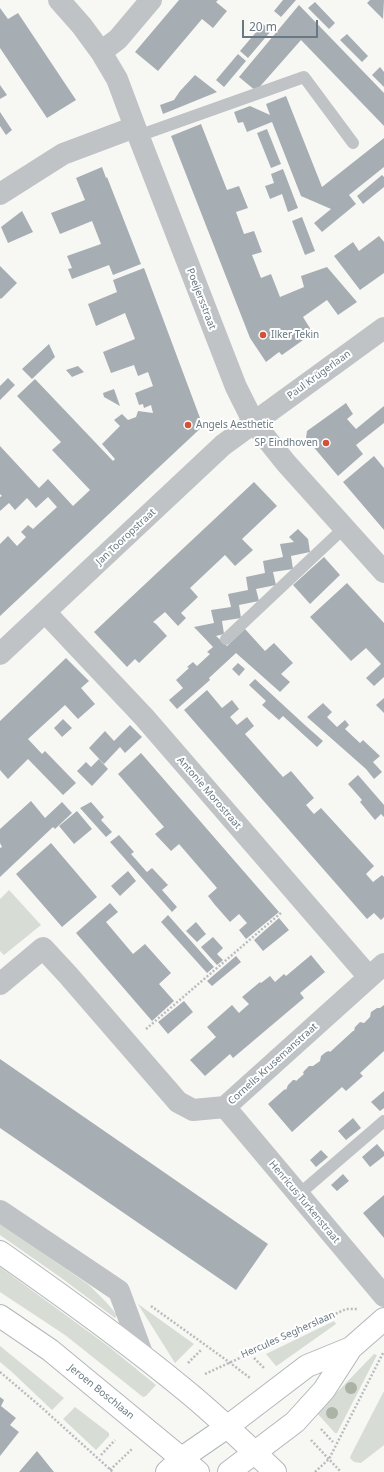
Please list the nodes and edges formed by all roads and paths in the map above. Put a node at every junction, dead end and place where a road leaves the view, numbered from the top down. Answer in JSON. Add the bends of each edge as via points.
{"nodes":[{"id":1,"x":59,"y":0,"type":"edge"},
{"id":2,"x":151,"y":0,"type":"edge"},
{"id":3,"x":102,"y":52,"type":"junction"},
{"id":4,"x":136,"y":132,"type":"junction"},
{"id":5,"x":353,"y":143,"type":"dead end"},
{"id":6,"x":0,"y":194,"type":"edge"},
{"id":7,"x":384,"y":328,"type":"edge"},
{"id":8,"x":254,"y":422,"type":"junction"},
{"id":9,"x":344,"y":528,"type":"junction"},
{"id":10,"x":384,"y":572,"type":"edge"},
{"id":11,"x":45,"y":612,"type":"junction"},
{"id":12,"x":226,"y":638,"type":"dead end"},
{"id":13,"x":0,"y":654,"type":"edge"},
{"id":14,"x":299,"y":897,"type":"junction"},
{"id":15,"x":376,"y":970,"type":"edge"},
{"id":16,"x":0,"y":984,"type":"edge"},
{"id":17,"x":128,"y":1045,"type":"junction"},
{"id":18,"x":225,"y":1107,"type":"junction"},
{"id":19,"x":384,"y":1121,"type":"edge"},
{"id":20,"x":298,"y":1195,"type":"junction"},
{"id":21,"x":0,"y":1211,"type":"edge"},
{"id":22,"x":0,"y":1252,"type":"edge"},
{"id":23,"x":119,"y":1292,"type":"junction"},
{"id":24,"x":384,"y":1296,"type":"edge"},
{"id":25,"x":346,"y":1309,"type":"dead end"},
{"id":26,"x":0,"y":1316,"type":"edge"},
{"id":27,"x":384,"y":1319,"type":"edge"},
{"id":28,"x":351,"y":1348,"type":"junction"},
{"id":29,"x":202,"y":1349,"type":"dead end"},
{"id":30,"x":384,"y":1351,"type":"edge"},
{"id":31,"x":143,"y":1356,"type":"junction"},
{"id":32,"x":254,"y":1358,"type":"dead end"},
{"id":33,"x":229,"y":1362,"type":"junction"},
{"id":34,"x":186,"y":1365,"type":"dead end"},
{"id":35,"x":0,"y":1372,"type":"edge"},
{"id":36,"x":268,"y":1372,"type":"dead end"},
{"id":37,"x":200,"y":1377,"type":"dead end"},
{"id":38,"x":254,"y":1381,"type":"dead end"},
{"id":39,"x":318,"y":1425,"type":"dead end"},
{"id":40,"x":227,"y":1427,"type":"junction"},
{"id":41,"x":307,"y":1436,"type":"dead end"},
{"id":42,"x":115,"y":1440,"type":"dead end"},
{"id":43,"x":334,"y":1442,"type":"dead end"},
{"id":44,"x":254,"y":1452,"type":"junction"},
{"id":45,"x":101,"y":1455,"type":"dead end"},
{"id":46,"x":123,"y":1459,"type":"dead end"},
{"id":47,"x":329,"y":1459,"type":"junction"},
{"id":48,"x":174,"y":1465,"type":"edge"},
{"id":49,"x":111,"y":1471,"type":"edge"},
{"id":50,"x":198,"y":1472,"type":"edge"},
{"id":51,"x":228,"y":1472,"type":"edge"},
{"id":52,"x":275,"y":1472,"type":"edge"},
{"id":53,"x":315,"y":1472,"type":"edge"},
{"id":54,"x":341,"y":1472,"type":"edge"}],
"edges":[{"from":1,"to":3,"type":"street","name":"Poeijersstraat"},
{"from":2,"to":3,"type":"street","via":[[118,39]]},
{"from":3,"to":4,"type":"street","name":"Poeijersstraat","via":[[117,79]]},
{"from":4,"to":5,"type":"lane","via":[[304,77]]},
{"from":4,"to":6,"type":"street","via":[[64,154]]},
{"from":4,"to":8,"type":"street","name":"Poeijersstraat","via":[[236,388]]},
{"from":7,"to":8,"type":"street","name":"Paul Krügerlaan"},
{"from":8,"to":9,"type":"street","name":"Poeijersstraat","via":[[286,463]]},
{"from":8,"to":11,"type":"street","name":"Jan Tooropstraat","via":[[223,445]]},
{"from":9,"to":10,"type":"street","name":"Poeijersstraat"},
{"from":9,"to":12,"type":"lane"},
{"from":11,"to":13,"type":"street","name":"Jan Tooropstraat"},
{"from":11,"to":14,"type":"street","name":"Antonie Morostraat","via":[[144,717]]},
{"from":14,"to":15,"type":"street","name":"Antonie Morostraat"},
{"from":14,"to":17,"type":"path"},
{"from":15,"to":18,"type":"street","name":"Cornelis Krusemanstraat"},
{"from":16,"to":17,"type":"street","name":"Cornelis Krusemanstraat","via":[[43,948]]},
{"from":17,"to":18,"type":"street","name":"Cornelis Krusemanstraat","via":[[178,1102],[194,1110]]},
{"from":18,"to":20,"type":"street","name":"Henricus Turkenstraat"},
{"from":19,"to":20,"type":"lane"},
{"from":20,"to":24,"type":"street","name":"Henricus Turkenstraat"},
{"from":21,"to":23,"type":"street"},
{"from":22,"to":31,"type":"main road"},
{"from":23,"to":31,"type":"street"},
{"from":23,"to":33,"type":"path","via":[[142,1300]]},
{"from":25,"to":33,"type":"path","name":"Hercules Segherslaan"},
{"from":26,"to":48,"type":"main road","name":"Jeroen Boschlaan","via":[[50,1350]]},
{"from":27,"to":28,"type":"main road"},
{"from":28,"to":40,"type":"main road","via":[[307,1366]]},
{"from":28,"to":44,"type":"main road","via":[[324,1390],[295,1422]]},
{"from":29,"to":34,"type":"path"},
{"from":30,"to":47,"type":"path"},
{"from":31,"to":40,"type":"main road"},
{"from":32,"to":36,"type":"path"},
{"from":33,"to":37,"type":"path","name":"Hercules Segherslaan"},
{"from":33,"to":38,"type":"path"},
{"from":35,"to":49,"type":"path"},
{"from":39,"to":43,"type":"path"},
{"from":40,"to":44,"type":"main road"},
{"from":40,"to":48,"type":"main road"},
{"from":41,"to":47,"type":"path"},
{"from":42,"to":45,"type":"path"},
{"from":44,"to":51,"type":"main road"},
{"from":44,"to":52,"type":"main road"},
{"from":46,"to":49,"type":"path"},
{"from":47,"to":53,"type":"path"},
{"from":47,"to":54,"type":"path"},
{"from":48,"to":50,"type":"main road","name":"Jeroen Boschlaan"}]}
